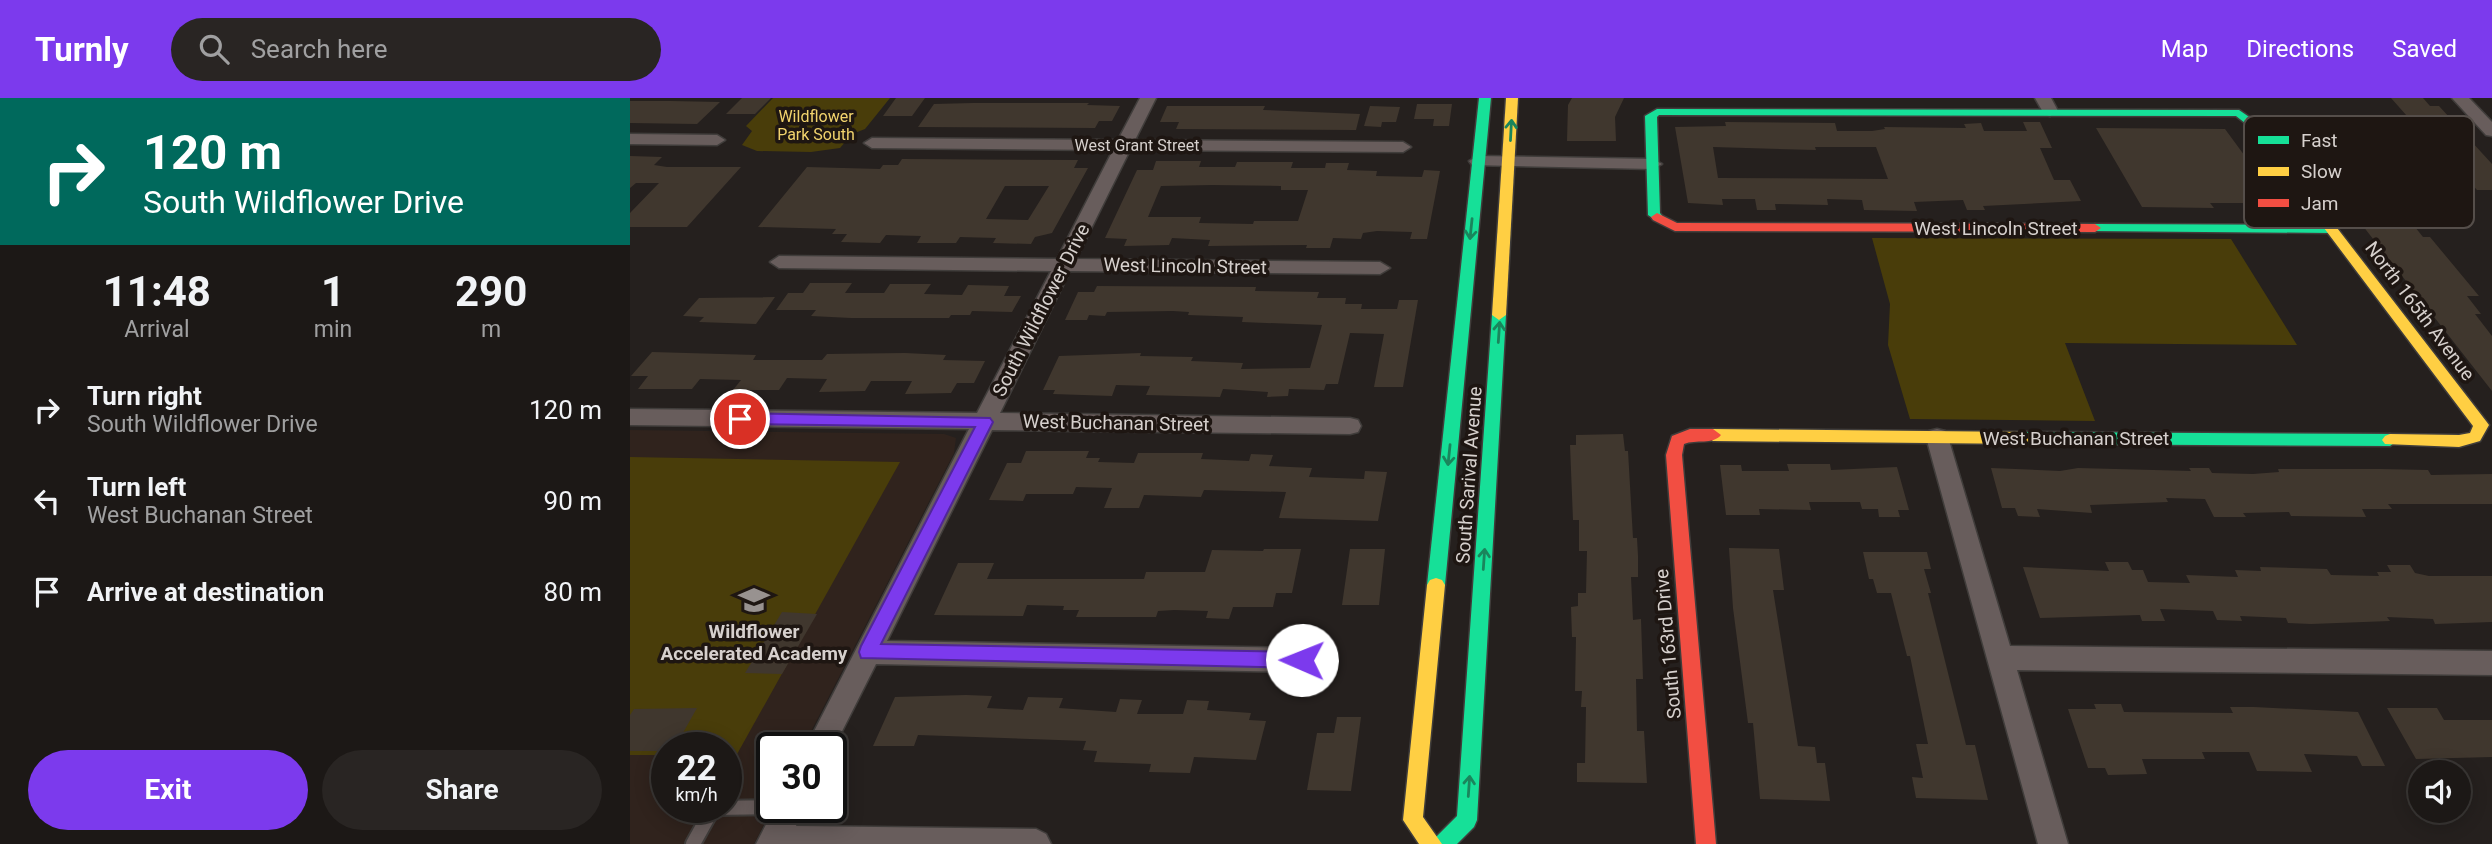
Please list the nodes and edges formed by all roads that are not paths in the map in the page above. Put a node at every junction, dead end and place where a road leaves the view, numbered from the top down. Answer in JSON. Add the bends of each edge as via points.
{"nodes":[{"id":1,"x":1148,"y":98,"type":"edge"},
{"id":2,"x":1485,"y":98,"type":"edge"},
{"id":3,"x":1512,"y":98,"type":"edge"},
{"id":4,"x":2460,"y":98,"type":"edge"},
{"id":5,"x":2047,"y":104,"type":"edge"},
{"id":6,"x":2244,"y":117,"type":"edge"},
{"id":7,"x":2492,"y":131,"type":"edge"},
{"id":8,"x":630,"y":139,"type":"edge"},
{"id":9,"x":717,"y":140,"type":"dead end"},
{"id":10,"x":872,"y":143,"type":"dead end"},
{"id":11,"x":1124,"y":144,"type":"junction"},
{"id":12,"x":1403,"y":147,"type":"dead end"},
{"id":13,"x":1478,"y":161,"type":"junction"},
{"id":14,"x":1509,"y":161,"type":"junction"},
{"id":15,"x":1653,"y":164,"type":"junction"},
{"id":16,"x":2332,"y":229,"type":"joint"},
{"id":17,"x":779,"y":262,"type":"dead end"},
{"id":18,"x":1064,"y":265,"type":"junction"},
{"id":19,"x":1380,"y":268,"type":"dead end"},
{"id":20,"x":630,"y":417,"type":"edge"},
{"id":21,"x":985,"y":422,"type":"junction"},
{"id":22,"x":1350,"y":426,"type":"dead end"},
{"id":23,"x":1937,"y":437,"type":"junction"},
{"id":24,"x":2475,"y":437,"type":"joint"},
{"id":25,"x":1677,"y":440,"type":"joint"},
{"id":26,"x":868,"y":652,"type":"junction"},
{"id":27,"x":2001,"y":658,"type":"junction"},
{"id":28,"x":1302,"y":660,"type":"dead end"},
{"id":29,"x":2492,"y":663,"type":"edge"},
{"id":30,"x":828,"y":732,"type":"edge"},
{"id":31,"x":756,"y":807,"type":"edge"},
{"id":32,"x":782,"y":823,"type":"edge"},
{"id":33,"x":772,"y":842,"type":"edge"},
{"id":34,"x":693,"y":844,"type":"edge"},
{"id":35,"x":1036,"y":844,"type":"edge"},
{"id":36,"x":1432,"y":844,"type":"edge"},
{"id":37,"x":1443,"y":844,"type":"edge"},
{"id":38,"x":1706,"y":844,"type":"edge"},
{"id":39,"x":2053,"y":844,"type":"edge"}],
"edges":[{"from":1,"to":11,"type":"street","name":"South Wildflower Drive"},
{"from":2,"to":13,"type":"street","name":"South Sarival Avenue"},
{"from":14,"to":3,"type":"street","name":"South Sarival Avenue","one_way":true},
{"from":4,"to":7,"type":"street"},
{"from":5,"to":6,"type":"street","name":"North 165th Avenue","via":[[2239,113]]},
{"from":5,"to":15,"type":"street","via":[[1657,111],[1650,124]]},
{"from":8,"to":9,"type":"street"},
{"from":10,"to":11,"type":"street","name":"West Grant Street"},
{"from":11,"to":12,"type":"street","name":"West Grant Street"},
{"from":11,"to":18,"type":"street","name":"South Wildflower Drive"},
{"from":13,"to":14,"type":"street"},
{"from":13,"to":36,"type":"street","name":"South Sarival Avenue","one_way":true,"via":[[1413,820]]},
{"from":14,"to":15,"type":"street"},
{"from":37,"to":14,"type":"street","name":"South Sarival Avenue","one_way":true,"via":[[1467,820]]},
{"from":15,"to":16,"type":"street","name":"West Lincoln Street","via":[[1654,215],[1675,227]]},
{"from":16,"to":24,"type":"street","name":"North 165th Avenue","via":[[2481,425]]},
{"from":17,"to":18,"type":"street","name":"West Lincoln Street"},
{"from":18,"to":19,"type":"street","name":"West Lincoln Street"},
{"from":18,"to":21,"type":"street","name":"South Wildflower Drive"},
{"from":20,"to":21,"type":"street","name":"West Buchanan Street"},
{"from":21,"to":22,"type":"street","name":"West Buchanan Street"},
{"from":21,"to":26,"type":"street","name":"South Wildflower Drive"},
{"from":23,"to":24,"type":"street","name":"West Buchanan Street","via":[[2459,441]]},
{"from":23,"to":25,"type":"street","name":"West Buchanan Street","via":[[1690,435]]},
{"from":23,"to":27,"type":"street"},
{"from":25,"to":38,"type":"street","name":"South 163rd Drive","via":[[1674,455]]},
{"from":26,"to":28,"type":"street"},
{"from":26,"to":30,"type":"street","name":"South Wildflower Drive"},
{"from":27,"to":29,"type":"street"},
{"from":27,"to":39,"type":"street"},
{"from":31,"to":34,"type":"lane","via":[[713,808]]},
{"from":32,"to":33,"type":"street"},
{"from":33,"to":35,"type":"street"}]}
